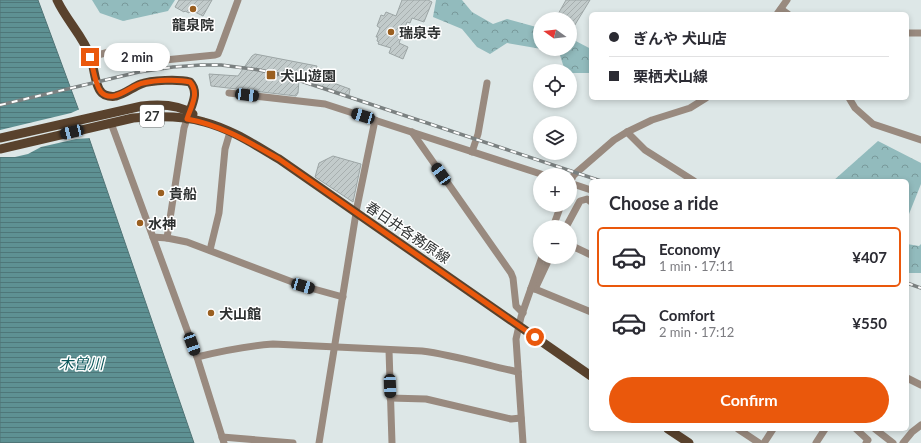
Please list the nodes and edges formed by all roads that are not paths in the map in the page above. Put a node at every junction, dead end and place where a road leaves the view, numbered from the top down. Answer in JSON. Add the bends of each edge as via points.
{"nodes":[{"id":1,"x":57,"y":0,"type":"edge"},
{"id":2,"x":238,"y":0,"type":"edge"},
{"id":3,"x":787,"y":0,"type":"edge"},
{"id":4,"x":779,"y":11,"type":"edge"},
{"id":5,"x":909,"y":33,"type":"edge"},
{"id":6,"x":921,"y":33,"type":"edge"},
{"id":7,"x":90,"y":57,"type":"junction"},
{"id":8,"x":487,"y":83,"type":"dead end"},
{"id":9,"x":229,"y":93,"type":"dead end"},
{"id":10,"x":703,"y":100,"type":"edge"},
{"id":11,"x":850,"y":100,"type":"edge"},
{"id":12,"x":188,"y":115,"type":"junction"},
{"id":13,"x":98,"y":120,"type":"junction"},
{"id":14,"x":376,"y":120,"type":"junction"},
{"id":15,"x":111,"y":123,"type":"junction"},
{"id":16,"x":230,"y":132,"type":"junction"},
{"id":17,"x":412,"y":132,"type":"junction"},
{"id":18,"x":627,"y":132,"type":"junction"},
{"id":19,"x":0,"y":138,"type":"edge"},
{"id":20,"x":921,"y":140,"type":"edge"},
{"id":21,"x":0,"y":149,"type":"edge"},
{"id":22,"x":472,"y":152,"type":"junction"},
{"id":23,"x":533,"y":171,"type":"edge"},
{"id":24,"x":577,"y":172,"type":"edge"},
{"id":25,"x":691,"y":179,"type":"edge"},
{"id":26,"x":577,"y":185,"type":"edge"},
{"id":27,"x":589,"y":189,"type":"edge"},
{"id":28,"x":589,"y":200,"type":"edge"},
{"id":29,"x":357,"y":214,"type":"junction"},
{"id":30,"x":570,"y":220,"type":"edge"},
{"id":31,"x":153,"y":237,"type":"junction"},
{"id":32,"x":168,"y":238,"type":"junction"},
{"id":33,"x":577,"y":249,"type":"edge"},
{"id":34,"x":210,"y":250,"type":"junction"},
{"id":35,"x":589,"y":254,"type":"edge"},
{"id":36,"x":540,"y":264,"type":"edge"},
{"id":37,"x":546,"y":264,"type":"edge"},
{"id":38,"x":533,"y":289,"type":"junction"},
{"id":39,"x":343,"y":297,"type":"junction"},
{"id":40,"x":589,"y":311,"type":"edge"},
{"id":41,"x":523,"y":313,"type":"junction"},
{"id":42,"x":519,"y":326,"type":"junction"},
{"id":43,"x":334,"y":347,"type":"junction"},
{"id":44,"x":389,"y":350,"type":"junction"},
{"id":45,"x":197,"y":357,"type":"junction"},
{"id":46,"x":518,"y":372,"type":"junction"},
{"id":47,"x":589,"y":375,"type":"edge"},
{"id":48,"x":909,"y":379,"type":"edge"},
{"id":49,"x":921,"y":385,"type":"edge"},
{"id":50,"x":390,"y":398,"type":"junction"},
{"id":51,"x":521,"y":418,"type":"junction"},
{"id":52,"x":921,"y":425,"type":"edge"},
{"id":53,"x":671,"y":431,"type":"edge"},
{"id":54,"x":741,"y":431,"type":"edge"},
{"id":55,"x":772,"y":431,"type":"edge"},
{"id":56,"x":824,"y":431,"type":"edge"},
{"id":57,"x":858,"y":431,"type":"edge"},
{"id":58,"x":878,"y":431,"type":"edge"},
{"id":59,"x":223,"y":440,"type":"edge"},
{"id":60,"x":293,"y":443,"type":"edge"},
{"id":61,"x":319,"y":443,"type":"edge"},
{"id":62,"x":392,"y":443,"type":"edge"},
{"id":63,"x":523,"y":443,"type":"edge"},
{"id":64,"x":689,"y":443,"type":"edge"},
{"id":65,"x":759,"y":443,"type":"edge"},
{"id":66,"x":764,"y":443,"type":"edge"},
{"id":67,"x":816,"y":443,"type":"edge"},
{"id":68,"x":866,"y":443,"type":"edge"},
{"id":69,"x":893,"y":443,"type":"edge"},
{"id":70,"x":903,"y":443,"type":"edge"}],
"edges":[{"from":1,"to":7,"type":"main road"},
{"from":2,"to":7,"type":"street","via":[[218,54],[145,62],[109,52]]},
{"from":3,"to":4,"type":"street"},
{"from":5,"to":6,"type":"street"},
{"from":7,"to":12,"type":"main road","via":[[98,86],[102,93],[109,96],[116,96],[143,83],[183,80],[190,82],[195,89],[195,97]]},
{"from":8,"to":22,"type":"street","via":[[478,134]]},
{"from":9,"to":14,"type":"street","via":[[325,104]]},
{"from":10,"to":18,"type":"street","via":[[690,108],[652,120]]},
{"from":11,"to":20,"type":"street","via":[[855,108],[873,124]]},
{"from":12,"to":13,"type":"main road","name":"春日井各務原線","number":"27","via":[[175,106],[156,105],[130,107]]},
{"from":12,"to":15,"type":"main road","name":"春日井各務原線","number":"27","via":[[152,116]]},
{"from":12,"to":16,"type":"main road","name":"春日井各務原線","number":"27"},
{"from":12,"to":32,"type":"street"},
{"from":13,"to":15,"type":"main road","name":"春日井各務原線","number":"27"},
{"from":13,"to":19,"type":"main road","name":"春日井各務原線","number":"27","via":[[48,127]]},
{"from":13,"to":21,"type":"main road","name":"春日井各務原線","number":"27"},
{"from":14,"to":17,"type":"street"},
{"from":14,"to":29,"type":"street"},
{"from":15,"to":31,"type":"street"},
{"from":16,"to":29,"type":"main road","name":"春日井各務原線","number":"27","via":[[279,159]]},
{"from":16,"to":34,"type":"street","via":[[225,150],[219,213]]},
{"from":17,"to":22,"type":"street"},
{"from":17,"to":41,"type":"street","via":[[511,273],[516,306]]},
{"from":18,"to":24,"type":"street"},
{"from":18,"to":25,"type":"street","via":[[645,150]]},
{"from":22,"to":23,"type":"street"},
{"from":26,"to":27,"type":"street"},
{"from":28,"to":30,"type":"street","via":[[580,201]]},
{"from":29,"to":39,"type":"street"},
{"from":29,"to":42,"type":"main road","name":"春日井各務原線","number":"27"},
{"from":31,"to":32,"type":"street"},
{"from":31,"to":45,"type":"street"},
{"from":32,"to":34,"type":"street"},
{"from":33,"to":35,"type":"street"},
{"from":34,"to":39,"type":"street","via":[[303,286]]},
{"from":36,"to":38,"type":"street"},
{"from":37,"to":38,"type":"street"},
{"from":38,"to":40,"type":"street"},
{"from":38,"to":41,"type":"street"},
{"from":39,"to":43,"type":"street"},
{"from":41,"to":42,"type":"street"},
{"from":42,"to":46,"type":"street","via":[[516,339]]},
{"from":42,"to":47,"type":"main road","name":"春日井各務原線","number":"27"},
{"from":43,"to":44,"type":"street"},
{"from":43,"to":45,"type":"street","via":[[252,345]]},
{"from":43,"to":61,"type":"street"},
{"from":44,"to":46,"type":"street","via":[[446,354]]},
{"from":44,"to":50,"type":"street"},
{"from":45,"to":59,"type":"street"},
{"from":46,"to":51,"type":"street"},
{"from":48,"to":49,"type":"street"},
{"from":50,"to":51,"type":"street","via":[[426,399],[511,419]]},
{"from":50,"to":62,"type":"street"},
{"from":51,"to":63,"type":"street"},
{"from":52,"to":70,"type":"street"},
{"from":53,"to":64,"type":"main road"},
{"from":54,"to":65,"type":"street"},
{"from":55,"to":66,"type":"street"},
{"from":56,"to":67,"type":"street"},
{"from":57,"to":68,"type":"street","via":[[868,440]]},
{"from":58,"to":69,"type":"street"},
{"from":59,"to":60,"type":"street"}]}
